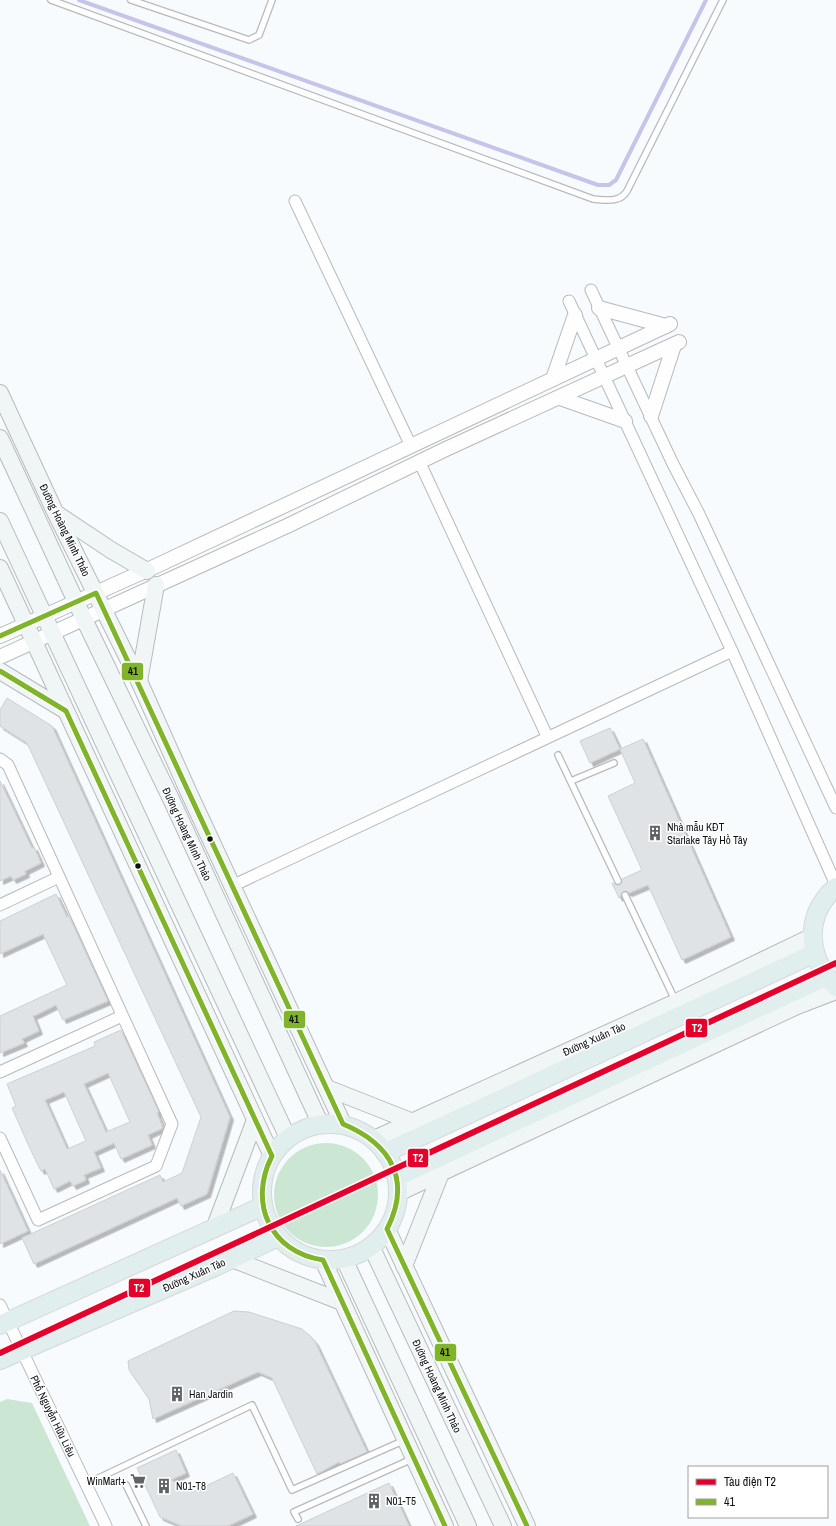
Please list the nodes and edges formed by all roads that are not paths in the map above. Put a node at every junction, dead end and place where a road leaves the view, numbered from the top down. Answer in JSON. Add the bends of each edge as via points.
{"nodes":[{"id":1,"x":51,"y":0,"type":"edge"},
{"id":2,"x":131,"y":0,"type":"edge"},
{"id":3,"x":272,"y":0,"type":"edge"},
{"id":4,"x":723,"y":0,"type":"edge"},
{"id":5,"x":296,"y":201,"type":"dead end"},
{"id":6,"x":591,"y":290,"type":"dead end"},
{"id":7,"x":569,"y":301,"type":"dead end"},
{"id":8,"x":599,"y":308,"type":"junction"},
{"id":9,"x":576,"y":315,"type":"junction"},
{"id":10,"x":618,"y":348,"type":"junction"},
{"id":11,"x":596,"y":359,"type":"junction"},
{"id":12,"x":627,"y":367,"type":"junction"},
{"id":13,"x":604,"y":377,"type":"junction"},
{"id":14,"x":553,"y":379,"type":"junction"},
{"id":15,"x":0,"y":393,"type":"edge"},
{"id":16,"x":560,"y":398,"type":"junction"},
{"id":17,"x":650,"y":416,"type":"junction"},
{"id":18,"x":625,"y":422,"type":"junction"},
{"id":19,"x":0,"y":438,"type":"edge"},
{"id":20,"x":411,"y":446,"type":"junction"},
{"id":21,"x":420,"y":463,"type":"junction"},
{"id":22,"x":56,"y":514,"type":"junction"},
{"id":23,"x":0,"y":521,"type":"edge"},
{"id":24,"x":39,"y":522,"type":"junction"},
{"id":25,"x":0,"y":568,"type":"edge"},
{"id":26,"x":152,"y":568,"type":"junction"},
{"id":27,"x":156,"y":585,"type":"junction"},
{"id":28,"x":96,"y":593,"type":"junction"},
{"id":29,"x":104,"y":609,"type":"junction"},
{"id":30,"x":84,"y":618,"type":"junction"},
{"id":31,"x":52,"y":633,"type":"junction"},
{"id":32,"x":0,"y":636,"type":"edge"},
{"id":33,"x":33,"y":642,"type":"junction"},
{"id":34,"x":732,"y":651,"type":"junction"},
{"id":35,"x":0,"y":657,"type":"edge"},
{"id":36,"x":0,"y":671,"type":"edge"},
{"id":37,"x":139,"y":681,"type":"junction"},
{"id":38,"x":84,"y":703,"type":"junction"},
{"id":39,"x":66,"y":711,"type":"junction"},
{"id":40,"x":547,"y":736,"type":"junction"},
{"id":41,"x":558,"y":755,"type":"dead end"},
{"id":42,"x":0,"y":759,"type":"edge"},
{"id":43,"x":614,"y":763,"type":"dead end"},
{"id":44,"x":571,"y":782,"type":"junction"},
{"id":45,"x":189,"y":793,"type":"junction"},
{"id":46,"x":172,"y":801,"type":"junction"},
{"id":47,"x":836,"y":808,"type":"edge"},
{"id":48,"x":59,"y":877,"type":"junction"},
{"id":49,"x":618,"y":881,"type":"dead end"},
{"id":50,"x":232,"y":886,"type":"junction"},
{"id":51,"x":836,"y":886,"type":"edge"},
{"id":52,"x":625,"y":895,"type":"dead end"},
{"id":53,"x":0,"y":905,"type":"edge"},
{"id":54,"x":814,"y":945,"type":"junction"},
{"id":55,"x":831,"y":982,"type":"edge"},
{"id":56,"x":836,"y":991,"type":"edge"},
{"id":57,"x":676,"y":1002,"type":"junction"},
{"id":58,"x":122,"y":1016,"type":"junction"},
{"id":59,"x":0,"y":1072,"type":"edge"},
{"id":60,"x":327,"y":1088,"type":"junction"},
{"id":61,"x":255,"y":1120,"type":"junction"},
{"id":62,"x":413,"y":1122,"type":"junction"},
{"id":63,"x":320,"y":1123,"type":"junction"},
{"id":64,"x":343,"y":1124,"type":"junction"},
{"id":65,"x":0,"y":1138,"type":"edge"},
{"id":66,"x":288,"y":1138,"type":"junction"},
{"id":67,"x":380,"y":1146,"type":"junction"},
{"id":68,"x":272,"y":1156,"type":"junction"},
{"id":69,"x":441,"y":1173,"type":"junction"},
{"id":70,"x":397,"y":1185,"type":"junction"},
{"id":71,"x":263,"y":1206,"type":"junction"},
{"id":72,"x":387,"y":1228,"type":"junction"},
{"id":73,"x":214,"y":1229,"type":"junction"},
{"id":74,"x":278,"y":1237,"type":"junction"},
{"id":75,"x":371,"y":1246,"type":"junction"},
{"id":76,"x":232,"y":1259,"type":"junction"},
{"id":77,"x":344,"y":1259,"type":"junction"},
{"id":78,"x":323,"y":1260,"type":"junction"},
{"id":79,"x":404,"y":1266,"type":"junction"},
{"id":80,"x":342,"y":1302,"type":"junction"},
{"id":81,"x":0,"y":1305,"type":"edge"},
{"id":82,"x":4,"y":1323,"type":"edge"},
{"id":83,"x":21,"y":1351,"type":"junction"},
{"id":84,"x":0,"y":1360,"type":"edge"},
{"id":85,"x":405,"y":1440,"type":"junction"},
{"id":86,"x":414,"y":1458,"type":"junction"},
{"id":87,"x":86,"y":1484,"type":"junction"},
{"id":88,"x":126,"y":1485,"type":"dead end"},
{"id":89,"x":298,"y":1519,"type":"dead end"},
{"id":90,"x":106,"y":1526,"type":"edge"},
{"id":91,"x":146,"y":1526,"type":"edge"},
{"id":92,"x":445,"y":1526,"type":"edge"},
{"id":93,"x":468,"y":1526,"type":"edge"},
{"id":94,"x":503,"y":1526,"type":"edge"},
{"id":95,"x":526,"y":1526,"type":"edge"}],
"edges":[{"from":1,"to":4,"type":"lane","via":[[593,199],[618,200],[624,197]]},
{"from":2,"to":3,"type":"lane","via":[[248,40],[259,36]]},
{"from":5,"to":20,"type":"street"},
{"from":6,"to":8,"type":"street"},
{"from":7,"to":9,"type":"street"},
{"from":8,"to":10,"type":"street"},
{"from":8,"to":10,"type":"street","via":[[668,325]]},
{"from":9,"to":11,"type":"street"},
{"from":9,"to":14,"type":"street"},
{"from":10,"to":11,"type":"street"},
{"from":10,"to":12,"type":"street"},
{"from":11,"to":13,"type":"street"},
{"from":11,"to":14,"type":"street"},
{"from":12,"to":13,"type":"street"},
{"from":12,"to":17,"type":"street"},
{"from":12,"to":17,"type":"street","via":[[677,344]]},
{"from":13,"to":16,"type":"street"},
{"from":13,"to":18,"type":"street"},
{"from":14,"to":20,"type":"street"},
{"from":15,"to":22,"type":"main road","name":"Đường Hoàng Minh Thảo"},
{"from":16,"to":18,"type":"street"},
{"from":16,"to":21,"type":"street"},
{"from":17,"to":47,"type":"street","via":[[699,514]]},
{"from":18,"to":34,"type":"street"},
{"from":19,"to":24,"type":"main road","name":"Đường Hoàng Minh Thảo"},
{"from":20,"to":26,"type":"street"},
{"from":21,"to":27,"type":"street"},
{"from":21,"to":40,"type":"street"},
{"from":22,"to":24,"type":"main road"},
{"from":22,"to":26,"type":"main road","via":[[111,550]]},
{"from":22,"to":28,"type":"main road","name":"Đường Hoàng Minh Thảo"},
{"from":23,"to":31,"type":"main road"},
{"from":24,"to":30,"type":"main road","name":"Đường Hoàng Minh Thảo"},
{"from":25,"to":33,"type":"main road"},
{"from":26,"to":28,"type":"street"},
{"from":27,"to":29,"type":"street"},
{"from":27,"to":37,"type":"main road"},
{"from":28,"to":29,"type":"main road","name":"Đường Hoàng Minh Thảo"},
{"from":28,"to":32,"type":"street"},
{"from":29,"to":30,"type":"street"},
{"from":29,"to":37,"type":"main road","name":"Đường Hoàng Minh Thảo"},
{"from":30,"to":31,"type":"street"},
{"from":30,"to":46,"type":"main road","name":"Đường Hoàng Minh Thảo"},
{"from":31,"to":33,"type":"street"},
{"from":31,"to":38,"type":"main road"},
{"from":33,"to":35,"type":"street"},
{"from":33,"to":39,"type":"main road"},
{"from":34,"to":40,"type":"street"},
{"from":34,"to":51,"type":"street"},
{"from":36,"to":39,"type":"main road"},
{"from":37,"to":45,"type":"main road","name":"Đường Hoàng Minh Thảo"},
{"from":38,"to":39,"type":"main road"},
{"from":38,"to":66,"type":"main road"},
{"from":39,"to":61,"type":"main road"},
{"from":40,"to":50,"type":"street"},
{"from":41,"to":44,"type":"lane"},
{"from":42,"to":48,"type":"street","via":[[8,765]]},
{"from":43,"to":44,"type":"lane"},
{"from":44,"to":49,"type":"lane"},
{"from":45,"to":46,"type":"main road"},
{"from":45,"to":50,"type":"main road","name":"Đường Hoàng Minh Thảo"},
{"from":46,"to":63,"type":"main road","name":"Đường Hoàng Minh Thảo"},
{"from":48,"to":53,"type":"street"},
{"from":48,"to":58,"type":"street"},
{"from":50,"to":60,"type":"main road","name":"Đường Hoàng Minh Thảo"},
{"from":51,"to":54,"type":"main road","via":[[828,894],[817,914]]},
{"from":52,"to":57,"type":"lane"},
{"from":54,"to":55,"type":"main road"},
{"from":54,"to":57,"type":"main road","name":"Đường Xuân Tảo"},
{"from":54,"to":67,"type":"main road","name":"Đường Xuân Tảo"},
{"from":55,"to":70,"type":"main road"},
{"from":56,"to":69,"type":"main road","via":[[798,1006]]},
{"from":57,"to":62,"type":"main road","name":"Đường Xuân Tảo"},
{"from":58,"to":59,"type":"street"},
{"from":58,"to":65,"type":"street","via":[[172,1124],[156,1166],[38,1220]]},
{"from":60,"to":62,"type":"main road"},
{"from":60,"to":64,"type":"main road","name":"Đường Hoàng Minh Thảo"},
{"from":61,"to":68,"type":"main road"},
{"from":61,"to":73,"type":"main road"},
{"from":62,"to":67,"type":"main road","name":"Đường Xuân Tảo"},
{"from":63,"to":64,"type":"main road"},
{"from":63,"to":66,"type":"main road","via":[[298,1131]]},
{"from":64,"to":67,"type":"main road","via":[[355,1128]]},
{"from":66,"to":68,"type":"main road"},
{"from":67,"to":70,"type":"main road"},
{"from":68,"to":71,"type":"main road","via":[[265,1169],[261,1192]]},
{"from":69,"to":70,"type":"main road"},
{"from":69,"to":79,"type":"main road"},
{"from":70,"to":72,"type":"main road","via":[[398,1199],[393,1220]]},
{"from":71,"to":73,"type":"main road"},
{"from":71,"to":74,"type":"main road","via":[[265,1215]]},
{"from":72,"to":75,"type":"main road","via":[[380,1240]]},
{"from":72,"to":79,"type":"main road","name":"Đường Hoàng Minh Thảo"},
{"from":73,"to":82,"type":"main road"},
{"from":74,"to":76,"type":"main road","name":"Đường Xuân Tảo"},
{"from":74,"to":78,"type":"main road","via":[[294,1251],[316,1260]]},
{"from":75,"to":77,"type":"main road","via":[[361,1254]]},
{"from":75,"to":94,"type":"main road","name":"Đường Hoàng Minh Thảo"},
{"from":76,"to":80,"type":"main road"},
{"from":76,"to":83,"type":"main road","name":"Đường Xuân Tảo"},
{"from":77,"to":78,"type":"main road"},
{"from":77,"to":93,"type":"main road"},
{"from":78,"to":80,"type":"main road"},
{"from":79,"to":95,"type":"main road","name":"Đường Hoàng Minh Thảo"},
{"from":80,"to":85,"type":"main road"},
{"from":81,"to":82,"type":"street","name":"Phố Nguyễn Hữu Liêu"},
{"from":82,"to":83,"type":"street","name":"Phố Nguyễn Hữu Liêu"},
{"from":83,"to":84,"type":"main road","name":"Đường Xuân Tảo"},
{"from":83,"to":87,"type":"street","name":"Phố Nguyễn Hữu Liêu"},
{"from":85,"to":86,"type":"main road"},
{"from":85,"to":87,"type":"lane","via":[[292,1490],[252,1405]]},
{"from":86,"to":89,"type":"lane","via":[[294,1512]]},
{"from":86,"to":92,"type":"main road"},
{"from":87,"to":90,"type":"street","name":"Phố Nguyễn Hữu Liêu"},
{"from":88,"to":91,"type":"lane"}]}
